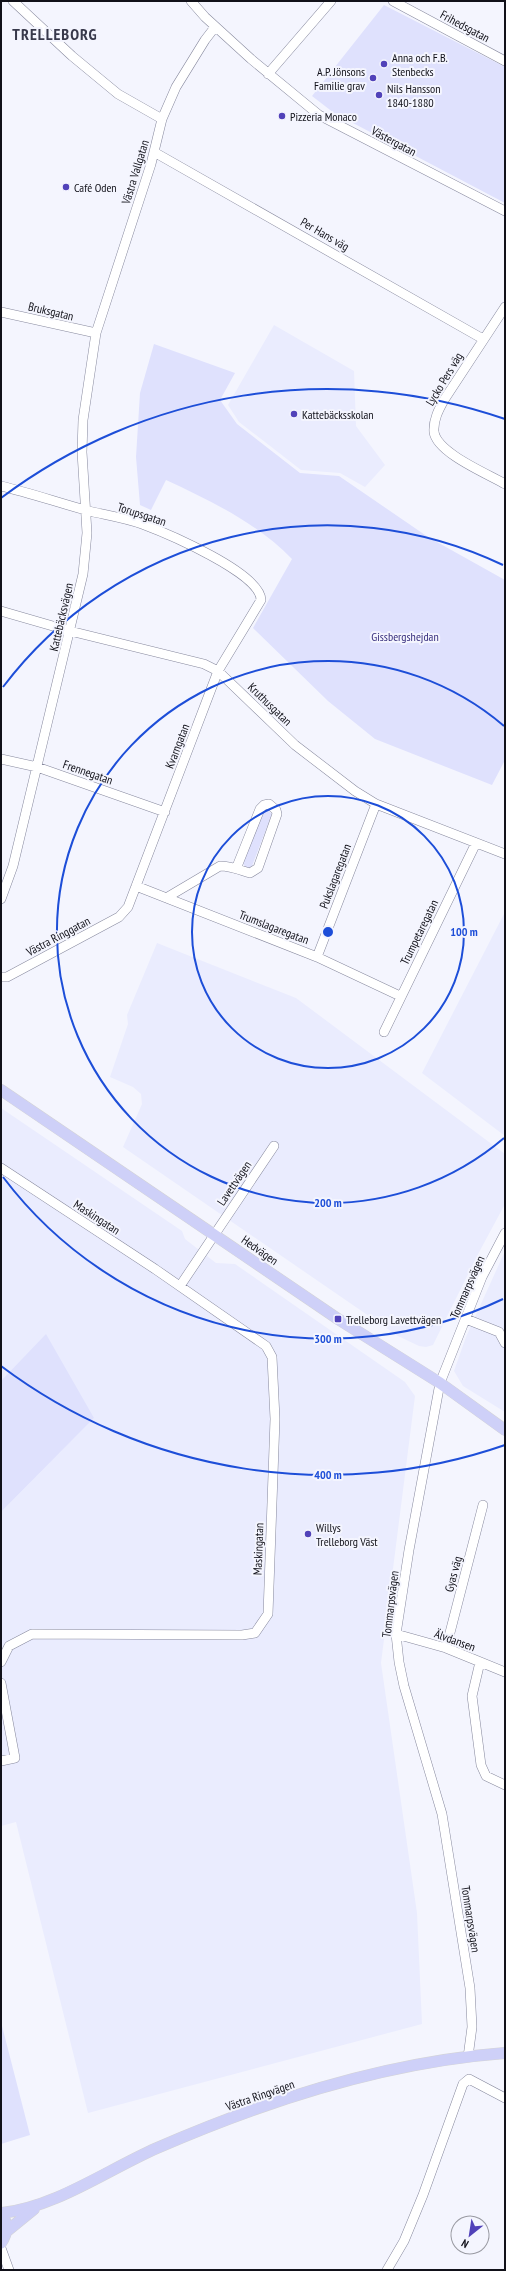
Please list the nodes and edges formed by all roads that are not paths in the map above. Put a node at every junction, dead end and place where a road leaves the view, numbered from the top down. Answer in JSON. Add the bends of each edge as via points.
{"nodes":[{"id":1,"x":13,"y":1,"type":"edge"},
{"id":2,"x":191,"y":1,"type":"edge"},
{"id":3,"x":331,"y":1,"type":"edge"},
{"id":4,"x":393,"y":1,"type":"edge"},
{"id":5,"x":215,"y":27,"type":"junction"},
{"id":6,"x":505,"y":61,"type":"edge"},
{"id":7,"x":268,"y":74,"type":"junction"},
{"id":8,"x":162,"y":119,"type":"junction"},
{"id":9,"x":154,"y":152,"type":"junction"},
{"id":10,"x":505,"y":211,"type":"edge"},
{"id":11,"x":505,"y":307,"type":"edge"},
{"id":12,"x":1,"y":312,"type":"edge"},
{"id":13,"x":96,"y":333,"type":"junction"},
{"id":14,"x":483,"y":339,"type":"junction"},
{"id":15,"x":505,"y":484,"type":"edge"},
{"id":16,"x":1,"y":486,"type":"edge"},
{"id":17,"x":86,"y":510,"type":"junction"},
{"id":18,"x":261,"y":593,"type":"joint"},
{"id":19,"x":1,"y":611,"type":"edge"},
{"id":20,"x":70,"y":631,"type":"junction"},
{"id":21,"x":218,"y":671,"type":"junction"},
{"id":22,"x":1,"y":759,"type":"edge"},
{"id":23,"x":37,"y":767,"type":"junction"},
{"id":24,"x":376,"y":804,"type":"junction"},
{"id":25,"x":165,"y":812,"type":"junction"},
{"id":26,"x":476,"y":843,"type":"junction"},
{"id":27,"x":505,"y":854,"type":"edge"},
{"id":28,"x":236,"y":869,"type":"junction"},
{"id":29,"x":136,"y":886,"type":"junction"},
{"id":30,"x":1,"y":898,"type":"edge"},
{"id":31,"x":166,"y":898,"type":"junction"},
{"id":32,"x":124,"y":912,"type":"joint"},
{"id":33,"x":317,"y":958,"type":"junction"},
{"id":34,"x":1,"y":978,"type":"edge"},
{"id":35,"x":400,"y":996,"type":"junction"},
{"id":36,"x":384,"y":1032,"type":"dead end"},
{"id":37,"x":1,"y":1090,"type":"edge"},
{"id":38,"x":274,"y":1146,"type":"dead end"},
{"id":39,"x":1,"y":1168,"type":"edge"},
{"id":40,"x":505,"y":1233,"type":"edge"},
{"id":41,"x":214,"y":1234,"type":"junction"},
{"id":42,"x":180,"y":1286,"type":"junction"},
{"id":43,"x":466,"y":1319,"type":"junction"},
{"id":44,"x":505,"y":1343,"type":"edge"},
{"id":45,"x":440,"y":1383,"type":"junction"},
{"id":46,"x":505,"y":1430,"type":"edge"},
{"id":47,"x":483,"y":1505,"type":"dead end"},
{"id":48,"x":396,"y":1634,"type":"junction"},
{"id":49,"x":446,"y":1648,"type":"junction"},
{"id":50,"x":1,"y":1662,"type":"edge"},
{"id":51,"x":480,"y":1662,"type":"junction"},
{"id":52,"x":505,"y":1672,"type":"edge"},
{"id":53,"x":1,"y":1683,"type":"edge"},
{"id":54,"x":1,"y":1761,"type":"edge"},
{"id":55,"x":505,"y":1785,"type":"edge"},
{"id":56,"x":505,"y":2053,"type":"edge"},
{"id":57,"x":468,"y":2057,"type":"junction"},
{"id":58,"x":505,"y":2098,"type":"edge"},
{"id":59,"x":38,"y":2206,"type":"junction"},
{"id":60,"x":1,"y":2213,"type":"edge"},
{"id":61,"x":7,"y":2231,"type":"junction"},
{"id":62,"x":1,"y":2244,"type":"edge"},
{"id":63,"x":1,"y":2248,"type":"edge"},
{"id":64,"x":1,"y":2266,"type":"edge"},
{"id":65,"x":5,"y":2270,"type":"edge"},
{"id":66,"x":9,"y":2270,"type":"edge"},
{"id":67,"x":387,"y":2270,"type":"edge"}],
"edges":[{"from":1,"to":8,"type":"street","via":[[112,89]]},
{"from":2,"to":5,"type":"street","name":"Västergatan"},
{"from":3,"to":7,"type":"street"},
{"from":4,"to":6,"type":"street","name":"Frihedsgatan"},
{"from":5,"to":7,"type":"street","name":"Västergatan"},
{"from":5,"to":8,"type":"street","name":"Västra Vallgatan","via":[[176,87]]},
{"from":7,"to":10,"type":"street","name":"Västergatan","via":[[319,115]]},
{"from":8,"to":9,"type":"street","name":"Västra Vallgatan"},
{"from":9,"to":13,"type":"street","name":"Västra Vallgatan"},
{"from":9,"to":14,"type":"street","name":"Per Hans väg"},
{"from":11,"to":14,"type":"street","name":"Lycko Pers väg"},
{"from":12,"to":13,"type":"street","name":"Bruksgatan"},
{"from":13,"to":17,"type":"street","name":"Kattebäcksvägen","via":[[82,420]]},
{"from":14,"to":15,"type":"street","name":"Lycko Pers väg","via":[[444,400],[436,416],[434,433],[442,446],[456,457]]},
{"from":16,"to":17,"type":"street","name":"Torupsgatan"},
{"from":17,"to":18,"type":"street","name":"Torupsgatan","via":[[140,524],[196,547],[236,570]]},
{"from":17,"to":20,"type":"street","name":"Kattebäcksvägen","via":[[87,533],[83,574]]},
{"from":18,"to":21,"type":"street","name":"Kvarngatan","via":[[261,600]]},
{"from":19,"to":20,"type":"street","name":"Kruthusgatan"},
{"from":20,"to":21,"type":"street","name":"Kruthusgatan","via":[[204,664]]},
{"from":20,"to":23,"type":"street","name":"Kattebäcksvägen"},
{"from":21,"to":24,"type":"street","name":"Kruthusgatan","via":[[294,745]]},
{"from":21,"to":25,"type":"street","name":"Kvarngatan"},
{"from":22,"to":23,"type":"street","name":"Frennegatan"},
{"from":23,"to":25,"type":"street","name":"Frennegatan"},
{"from":23,"to":30,"type":"street","name":"Kattebäcksvägen","via":[[13,866]]},
{"from":24,"to":26,"type":"street","name":"Kruthusgatan"},
{"from":24,"to":33,"type":"street","name":"Pukslagaregatan"},
{"from":25,"to":29,"type":"street","name":"Kvarngatan"},
{"from":26,"to":27,"type":"street","name":"Kruthusgatan"},
{"from":26,"to":35,"type":"street","name":"Trumpetaregatan"},
{"from":28,"to":28,"type":"street","via":[[250,873],[258,868],[277,814],[270,804],[260,809]]},
{"from":28,"to":31,"type":"street","via":[[220,866]]},
{"from":29,"to":31,"type":"street","name":"Trumslagaregatan"},
{"from":29,"to":32,"type":"street","name":"Kvarngatan"},
{"from":31,"to":33,"type":"street","name":"Trumslagaregatan"},
{"from":32,"to":34,"type":"street","name":"Västra Ringgatan","via":[[119,917]]},
{"from":33,"to":35,"type":"street","name":"Trumslagaregatan"},
{"from":35,"to":36,"type":"street","name":"Trumpetaregatan"},
{"from":37,"to":41,"type":"main road","name":"Hedvägen"},
{"from":38,"to":41,"type":"street","name":"Lavettvägen"},
{"from":39,"to":42,"type":"street","name":"Maskingatan"},
{"from":40,"to":43,"type":"street","name":"Tommarpsvägen","via":[[482,1277]]},
{"from":41,"to":42,"type":"street"},
{"from":41,"to":45,"type":"main road","name":"Hedvägen","via":[[338,1319]]},
{"from":42,"to":50,"type":"street","name":"Maskingatan","via":[[266,1346],[272,1357],[275,1419],[268,1614],[255,1633],[242,1635],[32,1634],[10,1646]]},
{"from":43,"to":44,"type":"street","via":[[499,1332]]},
{"from":43,"to":45,"type":"street","name":"Tommarpsvägen"},
{"from":45,"to":46,"type":"main road","name":"Hedvägen"},
{"from":45,"to":48,"type":"street","name":"Tommarpsvägen"},
{"from":47,"to":49,"type":"street","name":"Gyas väg"},
{"from":48,"to":49,"type":"street","name":"Älvdansen"},
{"from":48,"to":57,"type":"street","name":"Tommarpsvägen","via":[[404,1686],[442,1814],[470,1988],[472,2027]]},
{"from":49,"to":51,"type":"street","name":"Älvdansen"},
{"from":51,"to":52,"type":"street","name":"Älvdansen"},
{"from":51,"to":55,"type":"street","via":[[472,1696],[481,1765],[486,1776]]},
{"from":53,"to":54,"type":"street","via":[[14,1758]]},
{"from":56,"to":57,"type":"main road","name":"Västra Ringvägen"},
{"from":57,"to":59,"type":"main road","name":"Västra Ringvägen","via":[[427,2062],[355,2078],[244,2113],[156,2148]]},
{"from":58,"to":67,"type":"street","via":[[469,2079],[463,2084],[423,2195],[404,2241]]},
{"from":59,"to":60,"type":"main road","name":"Västra Ringvägen"},
{"from":59,"to":61,"type":"main road","name":"Västra Ringvägen"},
{"from":60,"to":61,"type":"main road","name":"Västra Ringvägen"},
{"from":61,"to":62,"type":"main road","name":"Västra Ringvägen"},
{"from":63,"to":66,"type":"street"},
{"from":64,"to":65,"type":"street"}]}
